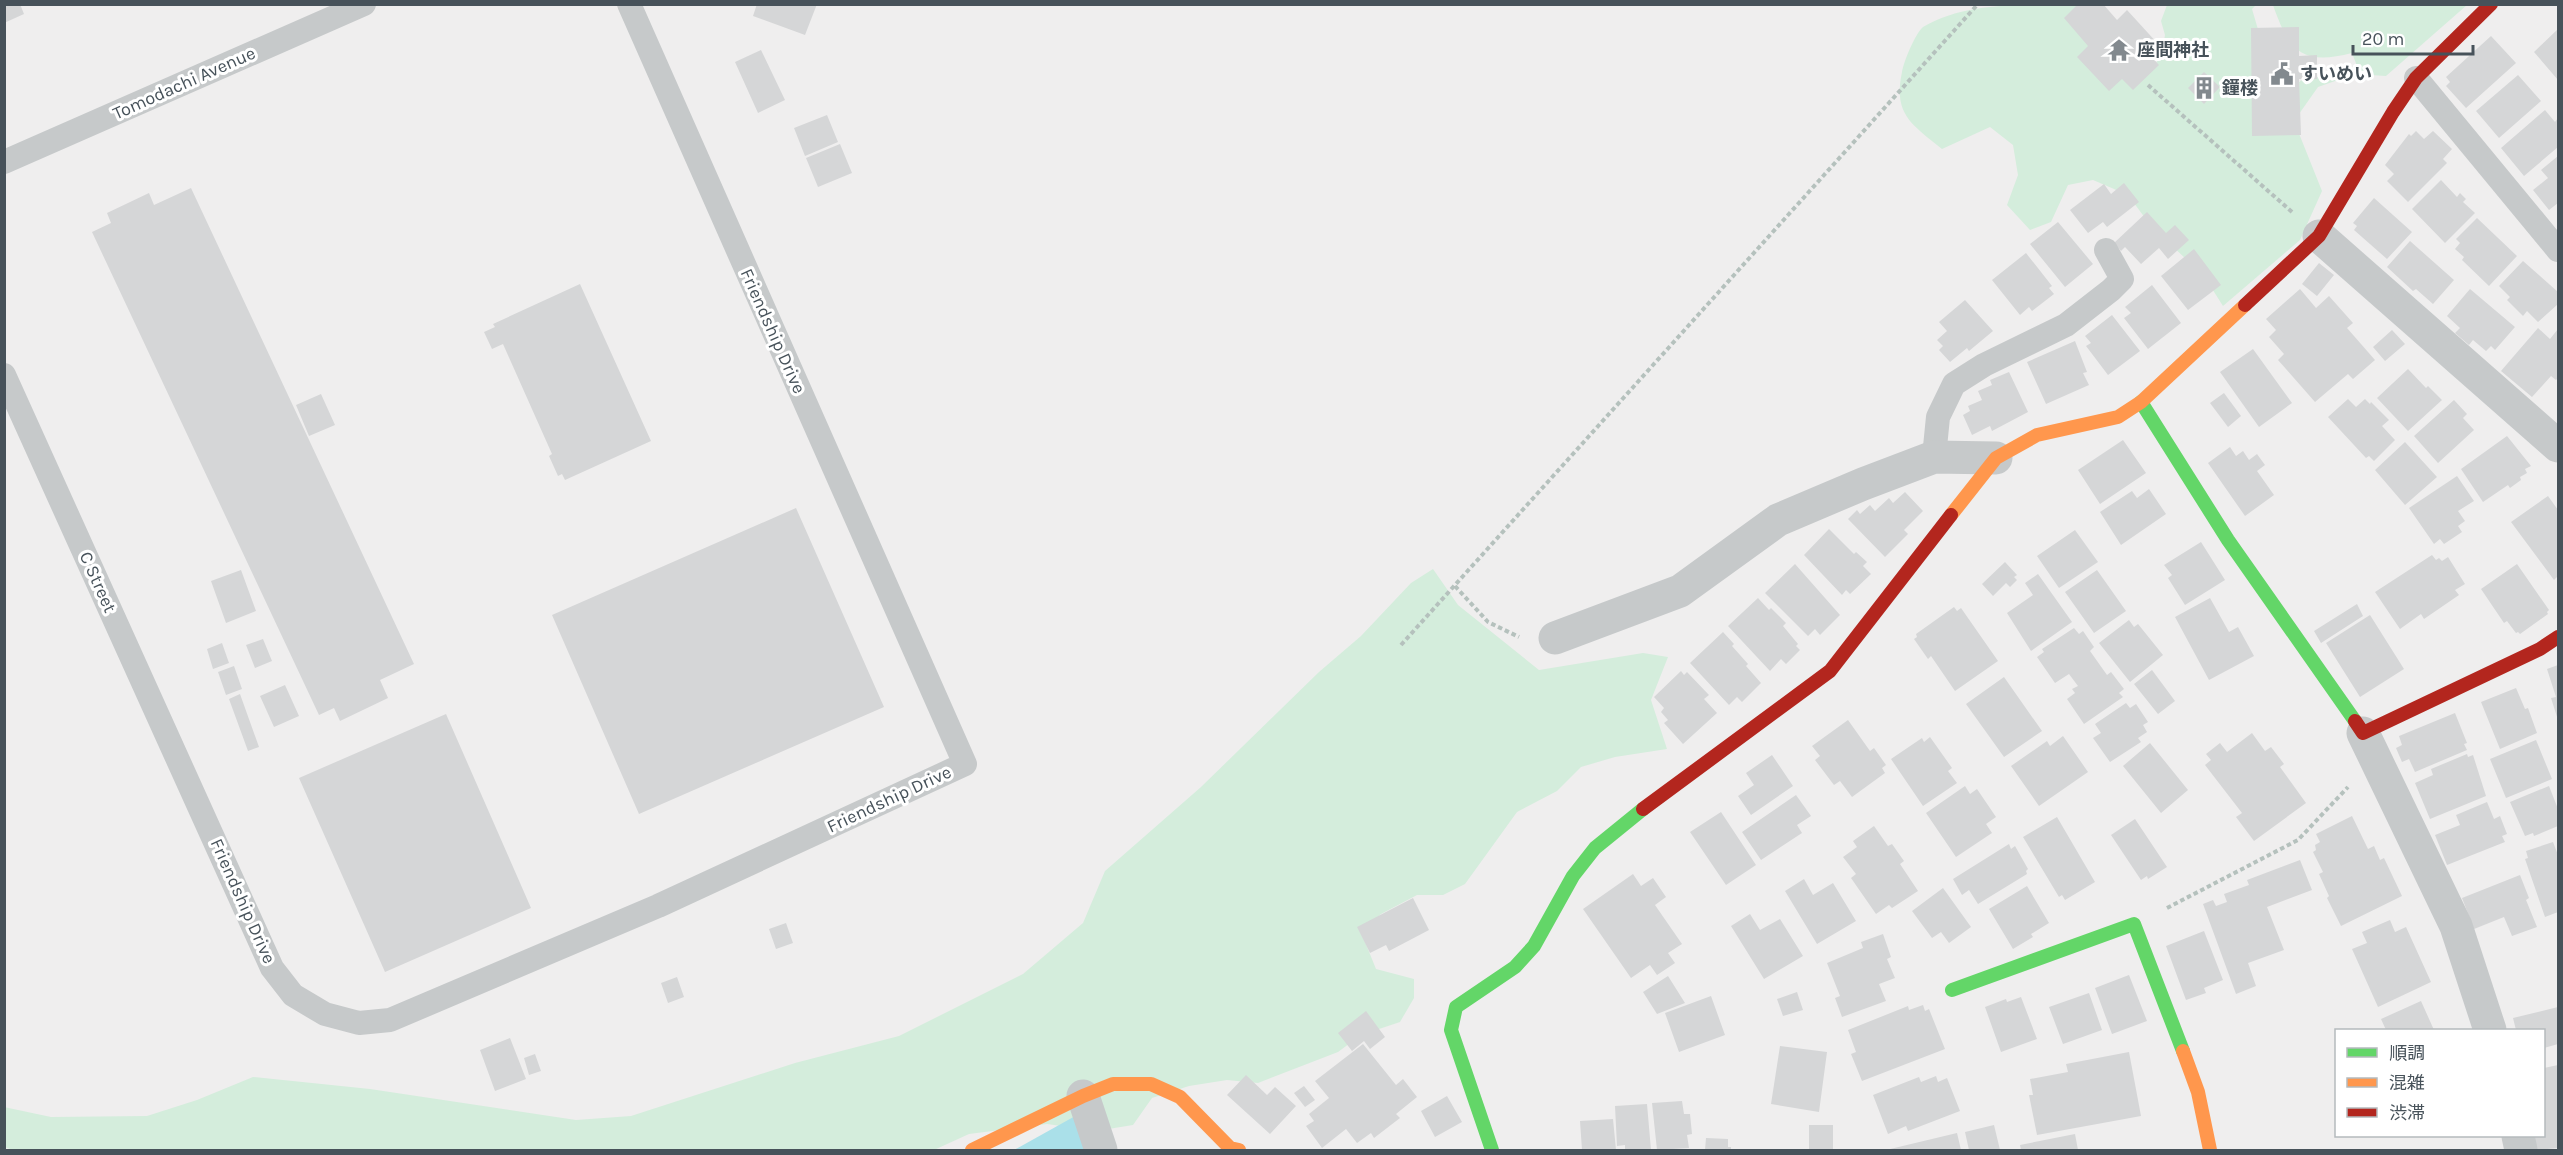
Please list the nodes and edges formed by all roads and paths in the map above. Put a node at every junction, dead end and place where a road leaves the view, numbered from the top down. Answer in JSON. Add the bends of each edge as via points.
{"nodes":[{"id":1,"x":364,"y":4,"type":"edge"},
{"id":2,"x":629,"y":4,"type":"edge"},
{"id":3,"x":1978,"y":4,"type":"edge"},
{"id":4,"x":2491,"y":4,"type":"edge"},
{"id":5,"x":2415,"y":78,"type":"junction"},
{"id":6,"x":2148,"y":85,"type":"dead end"},
{"id":7,"x":4,"y":162,"type":"edge"},
{"id":8,"x":2319,"y":236,"type":"junction"},
{"id":9,"x":2106,"y":250,"type":"dead end"},
{"id":10,"x":2559,"y":250,"type":"edge"},
{"id":11,"x":4,"y":375,"type":"edge"},
{"id":12,"x":2141,"y":402,"type":"junction"},
{"id":13,"x":2559,"y":446,"type":"edge"},
{"id":14,"x":1934,"y":457,"type":"junction"},
{"id":15,"x":1996,"y":458,"type":"junction"},
{"id":16,"x":1455,"y":586,"type":"junction"},
{"id":17,"x":2559,"y":637,"type":"edge"},
{"id":18,"x":1555,"y":638,"type":"joint"},
{"id":19,"x":1401,"y":645,"type":"dead end"},
{"id":20,"x":2370,"y":745,"type":"junction"},
{"id":21,"x":192,"y":789,"type":"joint"},
{"id":22,"x":2134,"y":924,"type":"junction"},
{"id":23,"x":1952,"y":990,"type":"dead end"},
{"id":24,"x":2490,"y":1029,"type":"edge"},
{"id":25,"x":1083,"y":1096,"type":"junction"},
{"id":26,"x":972,"y":1150,"type":"edge"},
{"id":27,"x":1101,"y":1150,"type":"edge"},
{"id":28,"x":1239,"y":1150,"type":"edge"},
{"id":29,"x":1492,"y":1150,"type":"edge"},
{"id":30,"x":2210,"y":1150,"type":"edge"}],
"edges":[{"from":1,"to":7,"type":"lane","name":"Tomodachi Avenue"},
{"from":2,"to":21,"type":"lane","name":"Friendship Drive","via":[[965,764],[658,906],[390,1020],[359,1023],[326,1014],[293,995],[272,968]]},
{"from":3,"to":16,"type":"path"},
{"from":4,"to":5,"type":"street"},
{"from":5,"to":8,"type":"street"},
{"from":5,"to":10,"type":"lane"},
{"from":6,"to":8,"type":"path"},
{"from":8,"to":12,"type":"street"},
{"from":8,"to":13,"type":"street"},
{"from":9,"to":14,"type":"lane","via":[[2121,279],[2111,290],[2066,325],[1954,384],[1938,417]]},
{"from":11,"to":21,"type":"lane","name":"C Street"},
{"from":12,"to":15,"type":"street","via":[[2118,417],[2037,435]]},
{"from":12,"to":20,"type":"street","via":[[2235,550]]},
{"from":14,"to":15,"type":"street"},
{"from":14,"to":18,"type":"street","via":[[1778,520],[1680,591]]},
{"from":15,"to":29,"type":"street","via":[[1830,671],[1595,848],[1573,876],[1533,946],[1515,967],[1456,1007],[1450,1030]]},
{"from":16,"to":18,"type":"path","via":[[1488,622],[1508,633],[1527,640]]},
{"from":16,"to":19,"type":"path"},
{"from":17,"to":20,"type":"street"},
{"from":20,"to":22,"type":"path","via":[[2298,840]]},
{"from":20,"to":24,"type":"street","via":[[2456,926]]},
{"from":22,"to":23,"type":"street"},
{"from":22,"to":30,"type":"street","via":[[2198,1092]]},
{"from":25,"to":26,"type":"street"},
{"from":25,"to":27,"type":"street"},
{"from":25,"to":28,"type":"street","via":[[1113,1084],[1151,1084],[1180,1097],[1230,1148]]}]}
